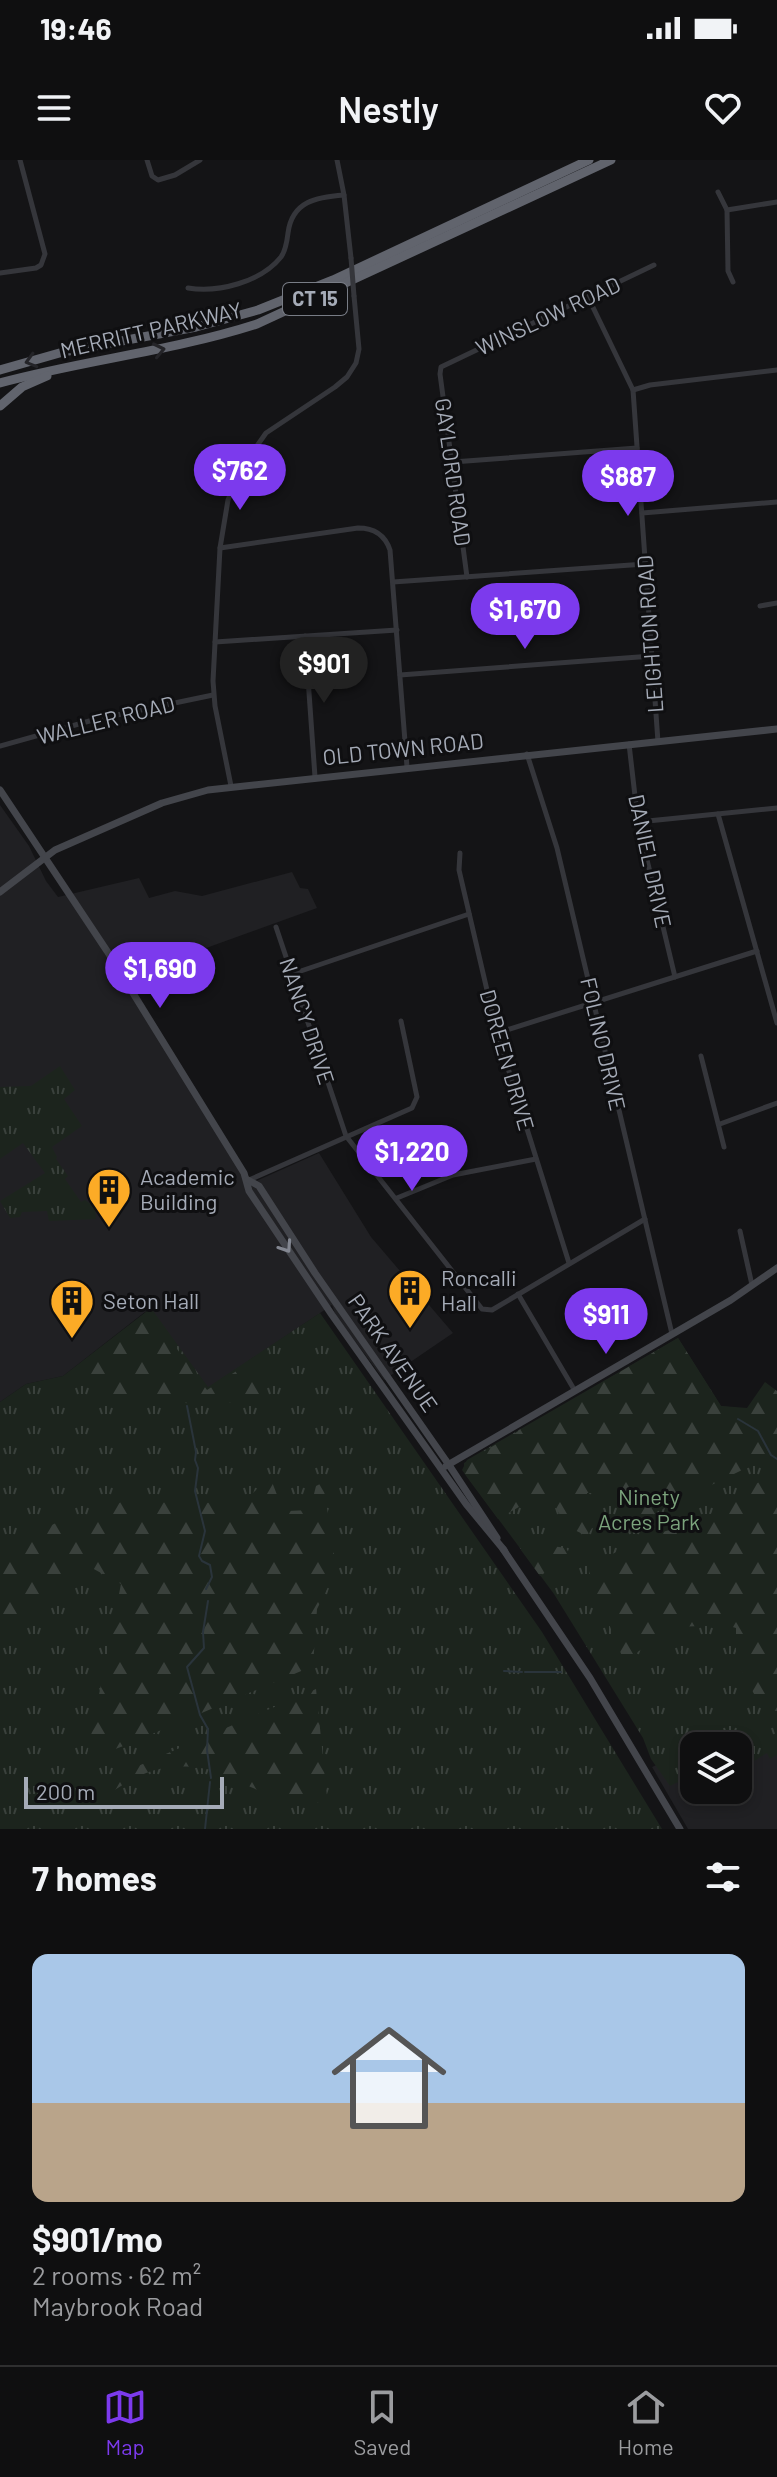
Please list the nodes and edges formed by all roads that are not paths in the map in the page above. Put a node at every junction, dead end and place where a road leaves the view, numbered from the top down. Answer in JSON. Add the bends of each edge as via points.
{"nodes":[{"id":1,"x":20,"y":160,"type":"edge"},
{"id":2,"x":147,"y":160,"type":"edge"},
{"id":3,"x":200,"y":160,"type":"edge"},
{"id":4,"x":337,"y":160,"type":"edge"},
{"id":5,"x":589,"y":160,"type":"edge"},
{"id":6,"x":611,"y":160,"type":"edge"},
{"id":7,"x":718,"y":192,"type":"dead end"},
{"id":8,"x":344,"y":195,"type":"junction"},
{"id":9,"x":777,"y":202,"type":"edge"},
{"id":10,"x":727,"y":210,"type":"junction"},
{"id":11,"x":654,"y":265,"type":"dead end"},
{"id":12,"x":0,"y":273,"type":"edge"},
{"id":13,"x":733,"y":282,"type":"dead end"},
{"id":14,"x":188,"y":288,"type":"dead end"},
{"id":15,"x":588,"y":297,"type":"junction"},
{"id":16,"x":69,"y":367,"type":"junction"},
{"id":17,"x":441,"y":367,"type":"joint"},
{"id":18,"x":0,"y":370,"type":"edge"},
{"id":19,"x":777,"y":370,"type":"edge"},
{"id":20,"x":0,"y":383,"type":"edge"},
{"id":21,"x":633,"y":390,"type":"junction"},
{"id":22,"x":0,"y":406,"type":"edge"},
{"id":23,"x":637,"y":448,"type":"junction"},
{"id":24,"x":453,"y":462,"type":"junction"},
{"id":25,"x":777,"y":502,"type":"edge"},
{"id":26,"x":642,"y":513,"type":"junction"},
{"id":27,"x":220,"y":548,"type":"junction"},
{"id":28,"x":645,"y":564,"type":"junction"},
{"id":29,"x":467,"y":577,"type":"junction"},
{"id":30,"x":393,"y":582,"type":"junction"},
{"id":31,"x":777,"y":603,"type":"edge"},
{"id":32,"x":760,"y":606,"type":"dead end"},
{"id":33,"x":397,"y":630,"type":"junction"},
{"id":34,"x":305,"y":636,"type":"junction"},
{"id":35,"x":215,"y":642,"type":"junction"},
{"id":36,"x":652,"y":656,"type":"junction"},
{"id":37,"x":400,"y":675,"type":"junction"},
{"id":38,"x":213,"y":695,"type":"junction"},
{"id":39,"x":777,"y":729,"type":"edge"},
{"id":40,"x":658,"y":742,"type":"junction"},
{"id":41,"x":629,"y":744,"type":"junction"},
{"id":42,"x":0,"y":746,"type":"edge"},
{"id":43,"x":527,"y":754,"type":"junction"},
{"id":44,"x":407,"y":767,"type":"junction"},
{"id":45,"x":315,"y":777,"type":"junction"},
{"id":46,"x":231,"y":786,"type":"junction"},
{"id":47,"x":0,"y":790,"type":"edge"},
{"id":48,"x":777,"y":808,"type":"edge"},
{"id":49,"x":718,"y":814,"type":"junction"},
{"id":50,"x":638,"y":822,"type":"junction"},
{"id":51,"x":460,"y":853,"type":"dead end"},
{"id":52,"x":46,"y":857,"type":"junction"},
{"id":53,"x":0,"y":892,"type":"edge"},
{"id":54,"x":469,"y":914,"type":"junction"},
{"id":55,"x":276,"y":927,"type":"dead end"},
{"id":56,"x":757,"y":951,"type":"junction"},
{"id":57,"x":292,"y":974,"type":"junction"},
{"id":58,"x":675,"y":977,"type":"junction"},
{"id":59,"x":594,"y":1003,"type":"junction"},
{"id":60,"x":401,"y":1021,"type":"dead end"},
{"id":61,"x":777,"y":1023,"type":"edge"},
{"id":62,"x":497,"y":1033,"type":"junction"},
{"id":63,"x":701,"y":1056,"type":"dead end"},
{"id":64,"x":777,"y":1103,"type":"edge"},
{"id":65,"x":720,"y":1124,"type":"junction"},
{"id":66,"x":346,"y":1136,"type":"junction"},
{"id":67,"x":724,"y":1147,"type":"dead end"},
{"id":68,"x":536,"y":1159,"type":"junction"},
{"id":69,"x":248,"y":1180,"type":"junction"},
{"id":70,"x":397,"y":1198,"type":"junction"},
{"id":71,"x":645,"y":1219,"type":"junction"},
{"id":72,"x":740,"y":1231,"type":"dead end"},
{"id":73,"x":569,"y":1263,"type":"junction"},
{"id":74,"x":777,"y":1268,"type":"edge"},
{"id":75,"x":753,"y":1286,"type":"junction"},
{"id":76,"x":518,"y":1294,"type":"junction"},
{"id":77,"x":339,"y":1307,"type":"junction"},
{"id":78,"x":332,"y":1315,"type":"junction"},
{"id":79,"x":672,"y":1335,"type":"junction"},
{"id":80,"x":576,"y":1392,"type":"junction"},
{"id":81,"x":445,"y":1467,"type":"junction"},
{"id":82,"x":680,"y":1829,"type":"edge"}],
"edges":[{"from":1,"to":12,"type":"street","via":[[45,254],[36,268]]},
{"from":2,"to":3,"type":"street","via":[[158,180]]},
{"from":4,"to":8,"type":"street"},
{"from":5,"to":18,"type":"highway","name":"MERRITT PARKWAY","number":"CT 15","one_way":true,"via":[[258,310]]},
{"from":16,"to":6,"type":"highway","name":"MERRITT PARKWAY","number":"CT 15","one_way":true,"via":[[201,341],[257,324]]},
{"from":7,"to":10,"type":"street"},
{"from":8,"to":14,"type":"street","via":[[317,197],[297,210],[282,256],[267,270],[206,291]]},
{"from":8,"to":27,"type":"street","bridge":true,"via":[[356,363],[347,377],[266,433],[249,454],[228,500]]},
{"from":9,"to":10,"type":"street"},
{"from":10,"to":13,"type":"street","via":[[728,271]]},
{"from":11,"to":15,"type":"street","name":"WINSLOW ROAD"},
{"from":15,"to":17,"type":"street","name":"WINSLOW ROAD"},
{"from":15,"to":21,"type":"street","name":"LEIGHTON ROAD"},
{"from":16,"to":20,"type":"highway","name":"MERRITT PARKWAY","number":"CT 15"},
{"from":16,"to":22,"type":"highway","via":[[22,387]]},
{"from":17,"to":24,"type":"street","name":"GAYLORD ROAD"},
{"from":19,"to":21,"type":"street"},
{"from":21,"to":23,"type":"street","name":"LEIGHTON ROAD"},
{"from":23,"to":24,"type":"street"},
{"from":23,"to":26,"type":"street","name":"LEIGHTON ROAD"},
{"from":24,"to":29,"type":"street","name":"GAYLORD ROAD"},
{"from":25,"to":26,"type":"street"},
{"from":26,"to":28,"type":"street","name":"LEIGHTON ROAD"},
{"from":27,"to":30,"type":"street","via":[[365,528],[388,545]]},
{"from":27,"to":35,"type":"street"},
{"from":28,"to":29,"type":"street"},
{"from":28,"to":36,"type":"street","name":"LEIGHTON ROAD"},
{"from":29,"to":30,"type":"street"},
{"from":30,"to":33,"type":"street"},
{"from":31,"to":32,"type":"street"},
{"from":33,"to":34,"type":"street"},
{"from":33,"to":37,"type":"street"},
{"from":34,"to":35,"type":"street"},
{"from":34,"to":45,"type":"street"},
{"from":35,"to":38,"type":"street"},
{"from":36,"to":37,"type":"street"},
{"from":36,"to":40,"type":"street","name":"LEIGHTON ROAD"},
{"from":37,"to":44,"type":"street"},
{"from":38,"to":42,"type":"street","name":"WALLER ROAD"},
{"from":38,"to":46,"type":"street"},
{"from":39,"to":40,"type":"main road","name":"OLD TOWN ROAD"},
{"from":40,"to":41,"type":"main road","name":"OLD TOWN ROAD"},
{"from":41,"to":43,"type":"main road","name":"OLD TOWN ROAD"},
{"from":41,"to":50,"type":"street","name":"DANIEL DRIVE"},
{"from":43,"to":44,"type":"main road","name":"OLD TOWN ROAD"},
{"from":43,"to":59,"type":"street","name":"FOLINO DRIVE","via":[[557,848]]},
{"from":44,"to":45,"type":"main road","name":"OLD TOWN ROAD"},
{"from":45,"to":46,"type":"main road","name":"OLD TOWN ROAD"},
{"from":46,"to":52,"type":"main road","name":"OLD TOWN ROAD","via":[[162,803]]},
{"from":47,"to":52,"type":"main road","name":"PARK AVENUE"},
{"from":48,"to":49,"type":"street"},
{"from":49,"to":50,"type":"street"},
{"from":49,"to":56,"type":"street"},
{"from":50,"to":58,"type":"street","name":"DANIEL DRIVE"},
{"from":51,"to":54,"type":"street","name":"DOREEN DRIVE"},
{"from":52,"to":53,"type":"main road","name":"OLD TOWN ROAD"},
{"from":52,"to":69,"type":"main road","name":"PARK AVENUE"},
{"from":54,"to":57,"type":"street"},
{"from":54,"to":62,"type":"street","name":"DOREEN DRIVE"},
{"from":55,"to":57,"type":"street","name":"NANCY DRIVE"},
{"from":56,"to":58,"type":"street"},
{"from":56,"to":61,"type":"street"},
{"from":57,"to":66,"type":"street","name":"NANCY DRIVE"},
{"from":58,"to":59,"type":"street"},
{"from":59,"to":62,"type":"street"},
{"from":59,"to":71,"type":"street","name":"FOLINO DRIVE"},
{"from":60,"to":66,"type":"street","via":[[417,1101],[408,1111]]},
{"from":62,"to":68,"type":"street","name":"DOREEN DRIVE"},
{"from":63,"to":65,"type":"street"},
{"from":64,"to":65,"type":"street"},
{"from":65,"to":67,"type":"street"},
{"from":66,"to":69,"type":"street"},
{"from":66,"to":70,"type":"street","name":"NANCY DRIVE"},
{"from":68,"to":70,"type":"street","via":[[453,1175]]},
{"from":68,"to":73,"type":"street","name":"DOREEN DRIVE"},
{"from":69,"to":77,"type":"main road","name":"PARK AVENUE","via":[[259,1186]]},
{"from":69,"to":78,"type":"main road","name":"PARK AVENUE","one_way":true,"via":[[249,1191]]},
{"from":70,"to":76,"type":"street","name":"NANCY DRIVE","via":[[482,1309],[492,1310]]},
{"from":71,"to":73,"type":"street","name":"NANCY DRIVE"},
{"from":71,"to":79,"type":"street","name":"FOLINO DRIVE"},
{"from":72,"to":75,"type":"street"},
{"from":73,"to":76,"type":"street","name":"NANCY DRIVE"},
{"from":74,"to":75,"type":"main road"},
{"from":75,"to":79,"type":"main road"},
{"from":76,"to":80,"type":"street"},
{"from":77,"to":78,"type":"main road"},
{"from":77,"to":81,"type":"main road","name":"PARK AVENUE"},
{"from":78,"to":81,"type":"main road","name":"PARK AVENUE"},
{"from":79,"to":80,"type":"main road"},
{"from":80,"to":81,"type":"main road"},
{"from":81,"to":82,"type":"main road","name":"PARK AVENUE","via":[[590,1678]]}]}
